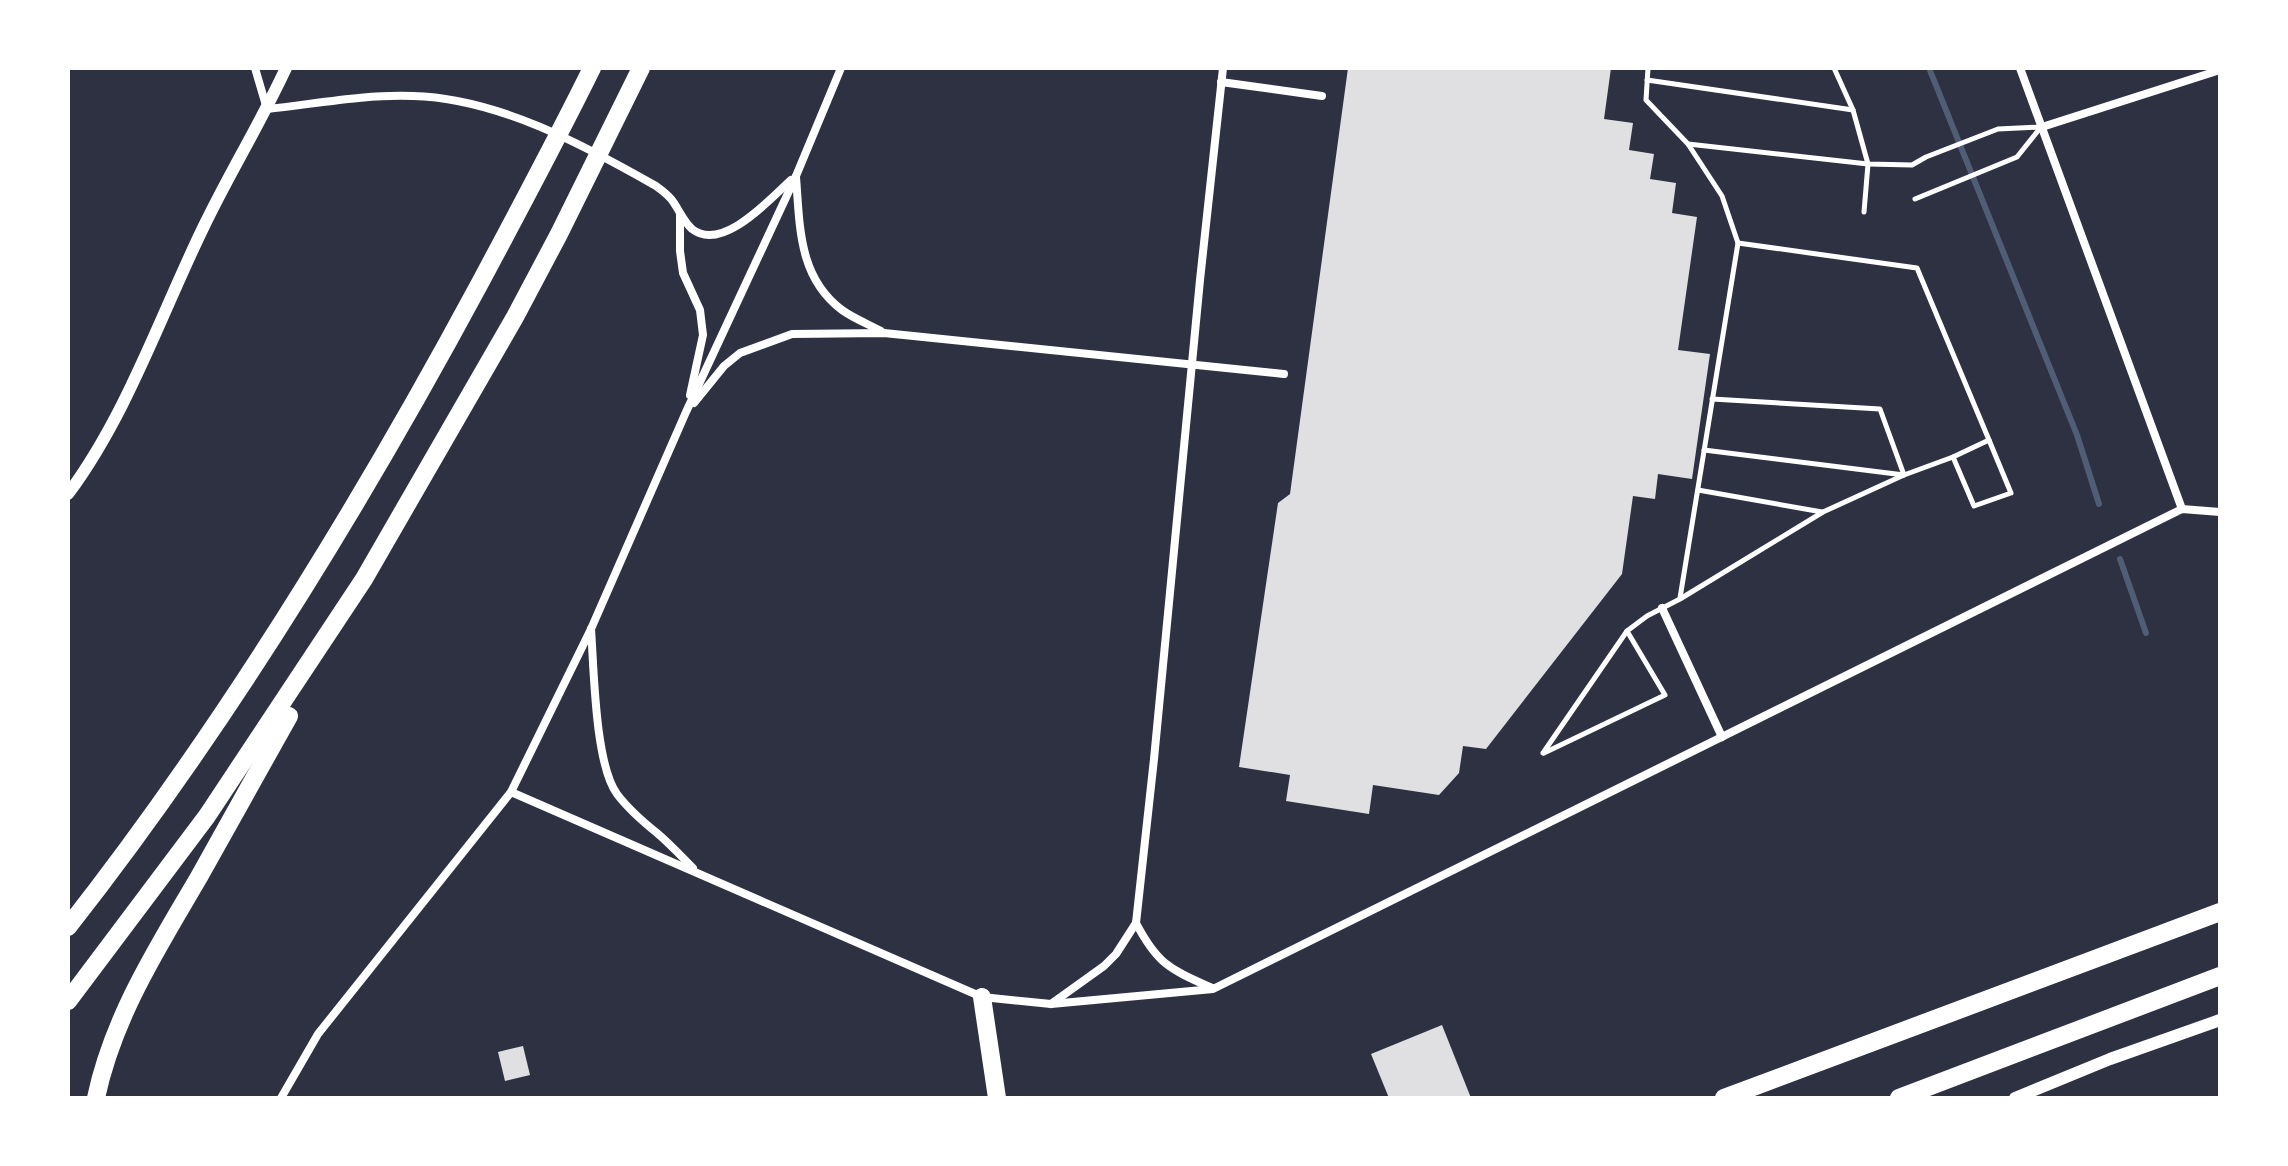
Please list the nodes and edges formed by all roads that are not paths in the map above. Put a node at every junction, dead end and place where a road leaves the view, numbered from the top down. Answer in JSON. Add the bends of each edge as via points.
{"nodes":[{"id":1,"x":255,"y":68,"type":"edge"},
{"id":2,"x":286,"y":68,"type":"edge"},
{"id":3,"x":592,"y":68,"type":"edge"},
{"id":4,"x":641,"y":68,"type":"edge"},
{"id":5,"x":841,"y":68,"type":"edge"},
{"id":6,"x":1223,"y":68,"type":"edge"},
{"id":7,"x":1648,"y":68,"type":"edge"},
{"id":8,"x":1834,"y":68,"type":"edge"},
{"id":9,"x":2020,"y":68,"type":"edge"},
{"id":10,"x":2220,"y":70,"type":"edge"},
{"id":11,"x":1647,"y":80,"type":"junction"},
{"id":12,"x":1221,"y":82,"type":"junction"},
{"id":13,"x":1322,"y":96,"type":"dead end"},
{"id":14,"x":267,"y":109,"type":"junction"},
{"id":15,"x":1853,"y":110,"type":"junction"},
{"id":16,"x":2042,"y":127,"type":"junction"},
{"id":17,"x":1688,"y":144,"type":"junction"},
{"id":18,"x":1868,"y":164,"type":"junction"},
{"id":19,"x":796,"y":176,"type":"junction"},
{"id":20,"x":1915,"y":199,"type":"dead end"},
{"id":21,"x":1864,"y":212,"type":"dead end"},
{"id":22,"x":680,"y":213,"type":"junction"},
{"id":23,"x":1738,"y":243,"type":"junction"},
{"id":24,"x":884,"y":333,"type":"junction"},
{"id":25,"x":1192,"y":364,"type":"junction"},
{"id":26,"x":1284,"y":374,"type":"dead end"},
{"id":27,"x":1712,"y":399,"type":"junction"},
{"id":28,"x":686,"y":412,"type":"junction"},
{"id":29,"x":1989,"y":440,"type":"junction"},
{"id":30,"x":1704,"y":450,"type":"junction"},
{"id":31,"x":1953,"y":457,"type":"junction"},
{"id":32,"x":1904,"y":475,"type":"junction"},
{"id":33,"x":417,"y":487,"type":"junction"},
{"id":34,"x":1698,"y":490,"type":"junction"},
{"id":35,"x":68,"y":494,"type":"edge"},
{"id":36,"x":2182,"y":509,"type":"junction"},
{"id":37,"x":1823,"y":512,"type":"junction"},
{"id":38,"x":2220,"y":512,"type":"edge"},
{"id":39,"x":1680,"y":599,"type":"junction"},
{"id":40,"x":1662,"y":608,"type":"junction"},
{"id":41,"x":591,"y":629,"type":"junction"},
{"id":42,"x":1627,"y":631,"type":"junction"},
{"id":43,"x":1722,"y":737,"type":"junction"},
{"id":44,"x":511,"y":792,"type":"junction"},
{"id":45,"x":700,"y":874,"type":"junction"},
{"id":46,"x":2220,"y":912,"type":"edge"},
{"id":47,"x":1136,"y":923,"type":"junction"},
{"id":48,"x":68,"y":927,"type":"edge"},
{"id":49,"x":2220,"y":976,"type":"edge"},
{"id":50,"x":1213,"y":989,"type":"junction"},
{"id":51,"x":982,"y":997,"type":"junction"},
{"id":52,"x":68,"y":1001,"type":"edge"},
{"id":53,"x":1051,"y":1004,"type":"junction"},
{"id":54,"x":2220,"y":1020,"type":"edge"},
{"id":55,"x":96,"y":1098,"type":"edge"},
{"id":56,"x":281,"y":1098,"type":"edge"},
{"id":57,"x":997,"y":1098,"type":"edge"},
{"id":58,"x":1724,"y":1098,"type":"edge"},
{"id":59,"x":1899,"y":1098,"type":"edge"},
{"id":60,"x":2015,"y":1098,"type":"edge"}],
"edges":[{"from":1,"to":14,"type":"street"},
{"from":2,"to":14,"type":"street"},
{"from":3,"to":48,"type":"highway","via":[[432,373],[321,562],[199,746]]},
{"from":4,"to":33,"type":"highway","via":[[515,317]]},
{"from":5,"to":19,"type":"street"},
{"from":6,"to":12,"type":"street"},
{"from":7,"to":11,"type":"lane"},
{"from":8,"to":15,"type":"lane"},
{"from":9,"to":16,"type":"street"},
{"from":10,"to":16,"type":"street"},
{"from":11,"to":15,"type":"lane"},
{"from":11,"to":17,"type":"lane","via":[[1646,100]]},
{"from":12,"to":13,"type":"street"},
{"from":12,"to":25,"type":"street"},
{"from":14,"to":22,"type":"street","via":[[411,96],[466,102],[522,118],[641,178],[667,195]]},
{"from":14,"to":35,"type":"street","via":[[205,223],[117,413]]},
{"from":15,"to":18,"type":"lane"},
{"from":16,"to":18,"type":"lane","via":[[1998,129],[1912,165]]},
{"from":16,"to":20,"type":"lane","via":[[2017,157]]},
{"from":16,"to":36,"type":"street"},
{"from":17,"to":18,"type":"lane"},
{"from":17,"to":23,"type":"lane","via":[[1722,196]]},
{"from":18,"to":21,"type":"lane"},
{"from":19,"to":22,"type":"street","via":[[723,234],[702,234]]},
{"from":19,"to":24,"type":"street","via":[[808,267],[832,301]]},
{"from":19,"to":28,"type":"street"},
{"from":22,"to":28,"type":"street","via":[[683,273],[700,310],[703,335]]},
{"from":23,"to":27,"type":"lane"},
{"from":23,"to":29,"type":"lane","via":[[1917,268]]},
{"from":24,"to":25,"type":"street"},
{"from":24,"to":28,"type":"street","via":[[792,334],[740,353]]},
{"from":25,"to":26,"type":"street"},
{"from":25,"to":47,"type":"street"},
{"from":27,"to":30,"type":"lane"},
{"from":27,"to":32,"type":"lane","via":[[1880,409]]},
{"from":28,"to":41,"type":"street"},
{"from":29,"to":31,"type":"lane"},
{"from":29,"to":31,"type":"lane","via":[[2011,493],[1974,506]]},
{"from":30,"to":32,"type":"lane"},
{"from":30,"to":34,"type":"lane"},
{"from":31,"to":32,"type":"lane"},
{"from":32,"to":37,"type":"lane"},
{"from":33,"to":52,"type":"highway","via":[[258,741]]},
{"from":33,"to":55,"type":"highway","via":[[140,981],[109,1047]]},
{"from":34,"to":37,"type":"lane"},
{"from":34,"to":39,"type":"lane"},
{"from":36,"to":38,"type":"street"},
{"from":36,"to":43,"type":"street"},
{"from":37,"to":39,"type":"lane"},
{"from":39,"to":40,"type":"lane"},
{"from":40,"to":42,"type":"lane"},
{"from":40,"to":43,"type":"street"},
{"from":41,"to":44,"type":"street"},
{"from":41,"to":45,"type":"street","via":[[600,735],[615,791]]},
{"from":42,"to":42,"type":"lane","via":[[1665,695],[1543,753],[1593,680]]},
{"from":43,"to":50,"type":"street"},
{"from":44,"to":45,"type":"street"},
{"from":44,"to":56,"type":"street","via":[[318,1034]]},
{"from":45,"to":51,"type":"street"},
{"from":46,"to":58,"type":"highway"},
{"from":47,"to":50,"type":"street","via":[[1163,963]]},
{"from":47,"to":53,"type":"street","via":[[1104,966]]},
{"from":49,"to":59,"type":"highway"},
{"from":50,"to":53,"type":"street"},
{"from":51,"to":53,"type":"street"},
{"from":51,"to":57,"type":"highway"},
{"from":54,"to":60,"type":"street"}]}
